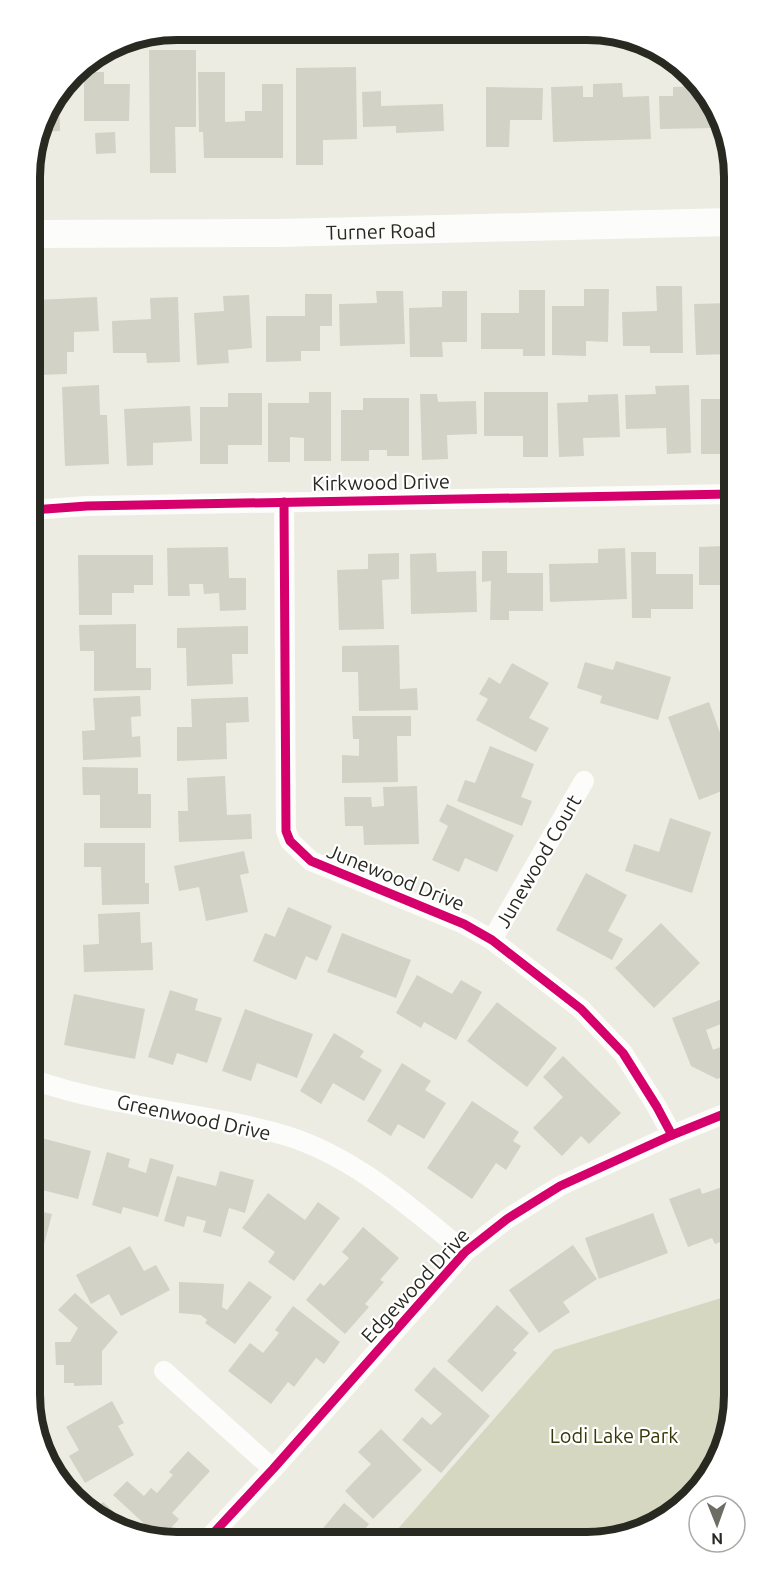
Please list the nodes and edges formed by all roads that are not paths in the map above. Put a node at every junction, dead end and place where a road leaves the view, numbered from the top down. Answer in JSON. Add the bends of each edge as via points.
{"nodes":[{"id":1,"x":724,"y":222,"type":"edge"},
{"id":2,"x":41,"y":234,"type":"edge"},
{"id":3,"x":724,"y":494,"type":"edge"},
{"id":4,"x":284,"y":502,"type":"junction"},
{"id":5,"x":41,"y":509,"type":"edge"},
{"id":6,"x":584,"y":781,"type":"dead end"},
{"id":7,"x":492,"y":940,"type":"junction"},
{"id":8,"x":40,"y":1082,"type":"edge"},
{"id":9,"x":724,"y":1114,"type":"edge"},
{"id":10,"x":672,"y":1135,"type":"junction"},
{"id":11,"x":465,"y":1252,"type":"junction"},
{"id":12,"x":164,"y":1371,"type":"dead end"},
{"id":13,"x":273,"y":1469,"type":"junction"},
{"id":14,"x":214,"y":1532,"type":"edge"}],
"edges":[{"from":1,"to":2,"type":"main road","name":"Turner Road","via":[[290,233]]},
{"from":3,"to":4,"type":"street","name":"Kirkwood Drive"},
{"from":4,"to":5,"type":"street","name":"Kirkwood Drive"},
{"from":4,"to":7,"type":"street","name":"Junewood Drive","via":[[286,831],[290,842],[311,861],[464,924]]},
{"from":6,"to":7,"type":"street","name":"Junewood Court"},
{"from":7,"to":10,"type":"street","name":"Junewood Drive","via":[[581,1009],[623,1053]]},
{"from":8,"to":11,"type":"street","name":"Greenwood Drive","via":[[289,1137],[344,1162],[406,1204]]},
{"from":9,"to":10,"type":"street","name":"Edgewood Drive"},
{"from":10,"to":11,"type":"street","name":"Edgewood Drive","via":[[560,1186],[507,1219]]},
{"from":11,"to":13,"type":"street","name":"Edgewood Drive"},
{"from":12,"to":13,"type":"street"},
{"from":13,"to":14,"type":"street","name":"Edgewood Drive"}]}
